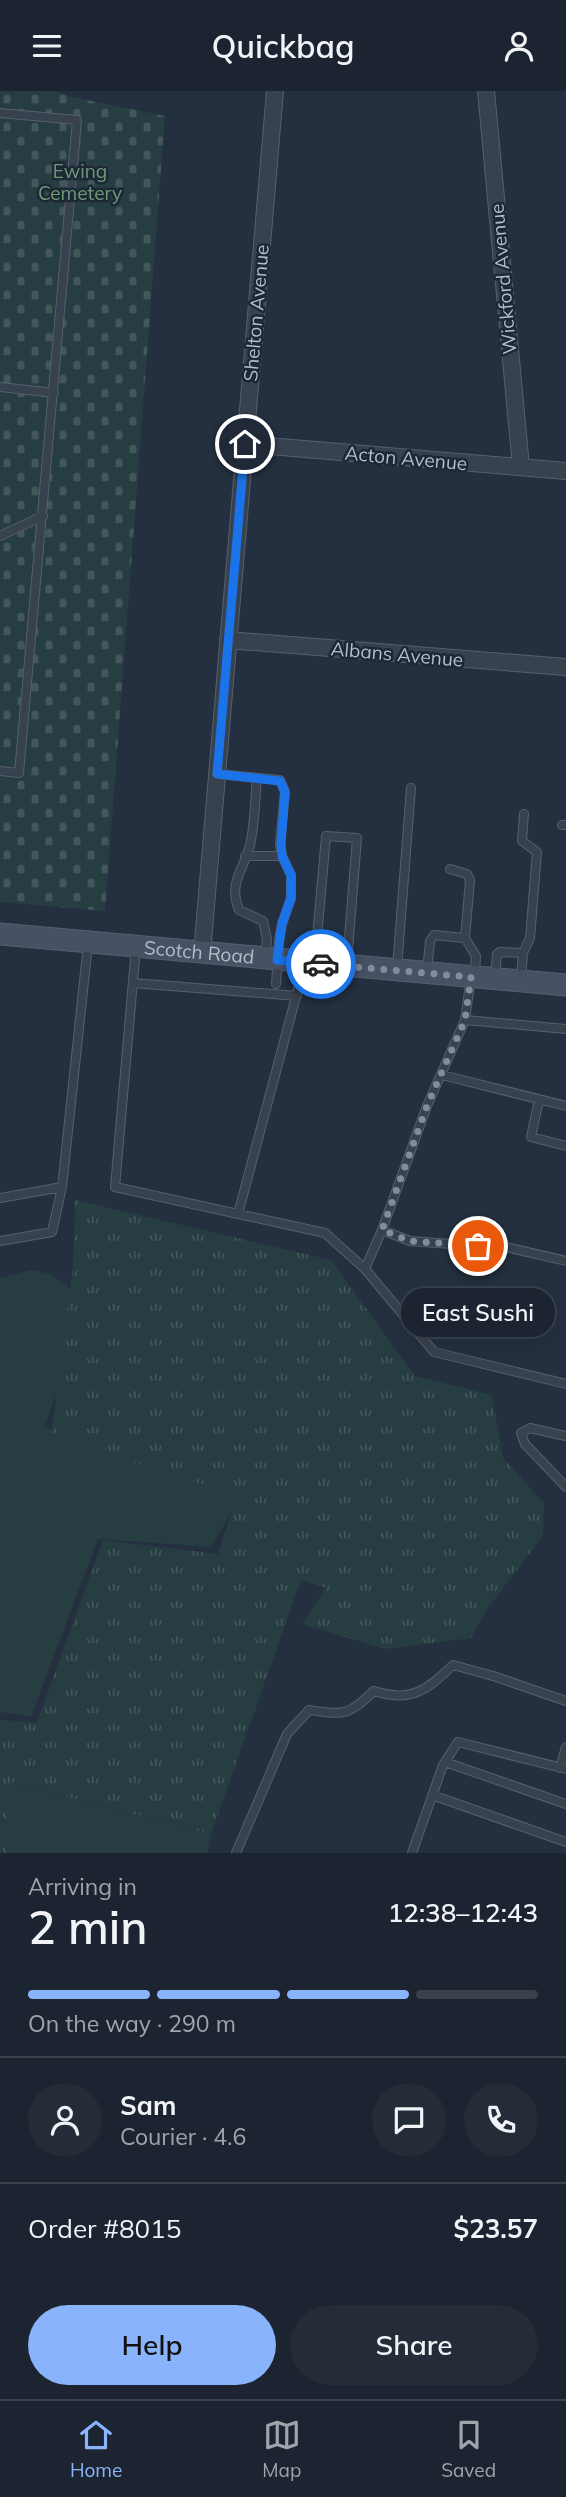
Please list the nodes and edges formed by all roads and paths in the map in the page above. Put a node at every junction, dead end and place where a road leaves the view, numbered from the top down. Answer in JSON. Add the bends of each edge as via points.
{"nodes":[{"id":1,"x":275,"y":91,"type":"edge"},
{"id":2,"x":486,"y":91,"type":"edge"},
{"id":3,"x":0,"y":113,"type":"edge"},
{"id":4,"x":0,"y":387,"type":"edge"},
{"id":5,"x":54,"y":393,"type":"junction"},
{"id":6,"x":245,"y":444,"type":"junction"},
{"id":7,"x":521,"y":467,"type":"junction"},
{"id":8,"x":566,"y":471,"type":"edge"},
{"id":9,"x":43,"y":516,"type":"junction"},
{"id":10,"x":0,"y":536,"type":"edge"},
{"id":11,"x":228,"y":640,"type":"junction"},
{"id":12,"x":566,"y":667,"type":"edge"},
{"id":13,"x":0,"y":771,"type":"edge"},
{"id":14,"x":217,"y":774,"type":"junction"},
{"id":15,"x":257,"y":778,"type":"junction"},
{"id":16,"x":411,"y":787,"type":"dead end"},
{"id":17,"x":524,"y":814,"type":"dead end"},
{"id":18,"x":245,"y":856,"type":"junction"},
{"id":19,"x":282,"y":856,"type":"junction"},
{"id":20,"x":450,"y":869,"type":"dead end"},
{"id":21,"x":0,"y":934,"type":"edge"},
{"id":22,"x":465,"y":938,"type":"junction"},
{"id":23,"x":89,"y":943,"type":"junction"},
{"id":24,"x":136,"y":947,"type":"junction"},
{"id":25,"x":202,"y":953,"type":"junction"},
{"id":26,"x":523,"y":954,"type":"junction"},
{"id":27,"x":270,"y":959,"type":"junction"},
{"id":28,"x":310,"y":963,"type":"junction"},
{"id":29,"x":347,"y":966,"type":"junction"},
{"id":30,"x":397,"y":971,"type":"junction"},
{"id":31,"x":427,"y":973,"type":"junction"},
{"id":32,"x":480,"y":978,"type":"junction"},
{"id":33,"x":521,"y":981,"type":"junction"},
{"id":34,"x":133,"y":983,"type":"junction"},
{"id":35,"x":276,"y":984,"type":"dead end"},
{"id":36,"x":566,"y":985,"type":"edge"},
{"id":37,"x":297,"y":996,"type":"junction"},
{"id":38,"x":465,"y":1020,"type":"junction"},
{"id":39,"x":566,"y":1029,"type":"edge"},
{"id":40,"x":442,"y":1075,"type":"junction"},
{"id":41,"x":539,"y":1100,"type":"junction"},
{"id":42,"x":566,"y":1107,"type":"edge"},
{"id":43,"x":566,"y":1146,"type":"edge"},
{"id":44,"x":62,"y":1187,"type":"junction"},
{"id":45,"x":0,"y":1198,"type":"edge"},
{"id":46,"x":238,"y":1214,"type":"junction"},
{"id":47,"x":382,"y":1230,"type":"junction"},
{"id":48,"x":0,"y":1241,"type":"edge"},
{"id":49,"x":566,"y":1261,"type":"edge"},
{"id":50,"x":365,"y":1269,"type":"junction"},
{"id":51,"x":566,"y":1384,"type":"edge"},
{"id":52,"x":566,"y":1436,"type":"edge"},
{"id":53,"x":553,"y":1473,"type":"junction"},
{"id":54,"x":566,"y":1477,"type":"edge"},
{"id":55,"x":566,"y":1487,"type":"edge"},
{"id":56,"x":566,"y":1701,"type":"edge"},
{"id":57,"x":566,"y":1747,"type":"edge"},
{"id":58,"x":445,"y":1762,"type":"junction"},
{"id":59,"x":563,"y":1769,"type":"edge"},
{"id":60,"x":432,"y":1795,"type":"junction"},
{"id":61,"x":566,"y":1804,"type":"edge"},
{"id":62,"x":566,"y":1842,"type":"edge"},
{"id":63,"x":236,"y":1853,"type":"edge"},
{"id":64,"x":412,"y":1853,"type":"edge"}],
"edges":[{"from":1,"to":6,"type":"street","name":"Shelton Avenue"},
{"from":2,"to":7,"type":"street","name":"Wickford Avenue"},
{"from":3,"to":5,"type":"lane","via":[[77,120]]},
{"from":4,"to":5,"type":"lane"},
{"from":5,"to":9,"type":"lane"},
{"from":6,"to":7,"type":"street","name":"Acton Avenue"},
{"from":6,"to":11,"type":"street","name":"Shelton Avenue"},
{"from":7,"to":8,"type":"street","name":"Acton Avenue"},
{"from":9,"to":10,"type":"lane"},
{"from":9,"to":13,"type":"lane","via":[[19,773]]},
{"from":11,"to":12,"type":"street","name":"Albans Avenue"},
{"from":11,"to":14,"type":"street","name":"Shelton Avenue"},
{"from":14,"to":15,"type":"lane"},
{"from":14,"to":25,"type":"street","name":"Shelton Avenue"},
{"from":15,"to":18,"type":"lane","via":[[251,843]]},
{"from":15,"to":19,"type":"lane","via":[[280,781],[285,792]]},
{"from":16,"to":30,"type":"lane"},
{"from":17,"to":26,"type":"lane","via":[[522,841],[537,852],[530,938]]},
{"from":18,"to":19,"type":"lane"},
{"from":18,"to":27,"type":"lane","via":[[236,878],[235,899],[239,910],[263,921]]},
{"from":19,"to":27,"type":"lane","via":[[291,875],[291,898]]},
{"from":20,"to":22,"type":"lane","via":[[467,874],[470,880]]},
{"from":21,"to":23,"type":"main road","name":"Scotch Road"},
{"from":22,"to":31,"type":"lane","via":[[434,935]]},
{"from":22,"to":32,"type":"lane","via":[[477,956]]},
{"from":23,"to":24,"type":"main road","name":"Scotch Road"},
{"from":23,"to":44,"type":"lane"},
{"from":24,"to":25,"type":"main road","name":"Scotch Road"},
{"from":24,"to":34,"type":"lane"},
{"from":25,"to":27,"type":"main road","name":"Scotch Road"},
{"from":26,"to":32,"type":"lane","via":[[500,952]]},
{"from":26,"to":33,"type":"lane"},
{"from":27,"to":28,"type":"main road","name":"Scotch Road"},
{"from":27,"to":35,"type":"lane"},
{"from":28,"to":29,"type":"main road","name":"Scotch Road"},
{"from":28,"to":29,"type":"lane","via":[[327,836],[357,838]]},
{"from":28,"to":37,"type":"lane"},
{"from":29,"to":30,"type":"main road","name":"Scotch Road"},
{"from":30,"to":31,"type":"main road","name":"Scotch Road"},
{"from":31,"to":32,"type":"main road","name":"Scotch Road"},
{"from":32,"to":33,"type":"main road","name":"Scotch Road"},
{"from":32,"to":38,"type":"lane"},
{"from":33,"to":36,"type":"main road","name":"Scotch Road"},
{"from":34,"to":37,"type":"lane"},
{"from":34,"to":46,"type":"lane","via":[[115,1187]]},
{"from":37,"to":46,"type":"lane"},
{"from":38,"to":39,"type":"lane"},
{"from":38,"to":40,"type":"lane"},
{"from":40,"to":41,"type":"lane"},
{"from":40,"to":47,"type":"lane"},
{"from":41,"to":42,"type":"lane"},
{"from":41,"to":43,"type":"lane","via":[[531,1137]]},
{"from":44,"to":45,"type":"lane"},
{"from":44,"to":48,"type":"lane","via":[[52,1232]]},
{"from":46,"to":50,"type":"lane","via":[[325,1233]]},
{"from":47,"to":49,"type":"lane","via":[[410,1241],[493,1244]]},
{"from":47,"to":50,"type":"lane"},
{"from":50,"to":51,"type":"lane","via":[[434,1352]]},
{"from":52,"to":53,"type":"lane","via":[[530,1428],[521,1433],[525,1444]]},
{"from":53,"to":54,"type":"lane"},
{"from":53,"to":55,"type":"lane"},
{"from":56,"to":63,"type":"lane","via":[[453,1665],[425,1690],[410,1696],[374,1691],[341,1715],[309,1710],[287,1734]]},
{"from":57,"to":59,"type":"lane"},
{"from":58,"to":59,"type":"lane","via":[[458,1742]]},
{"from":58,"to":60,"type":"lane"},
{"from":58,"to":61,"type":"lane"},
{"from":60,"to":62,"type":"lane"},
{"from":60,"to":64,"type":"lane"}]}
